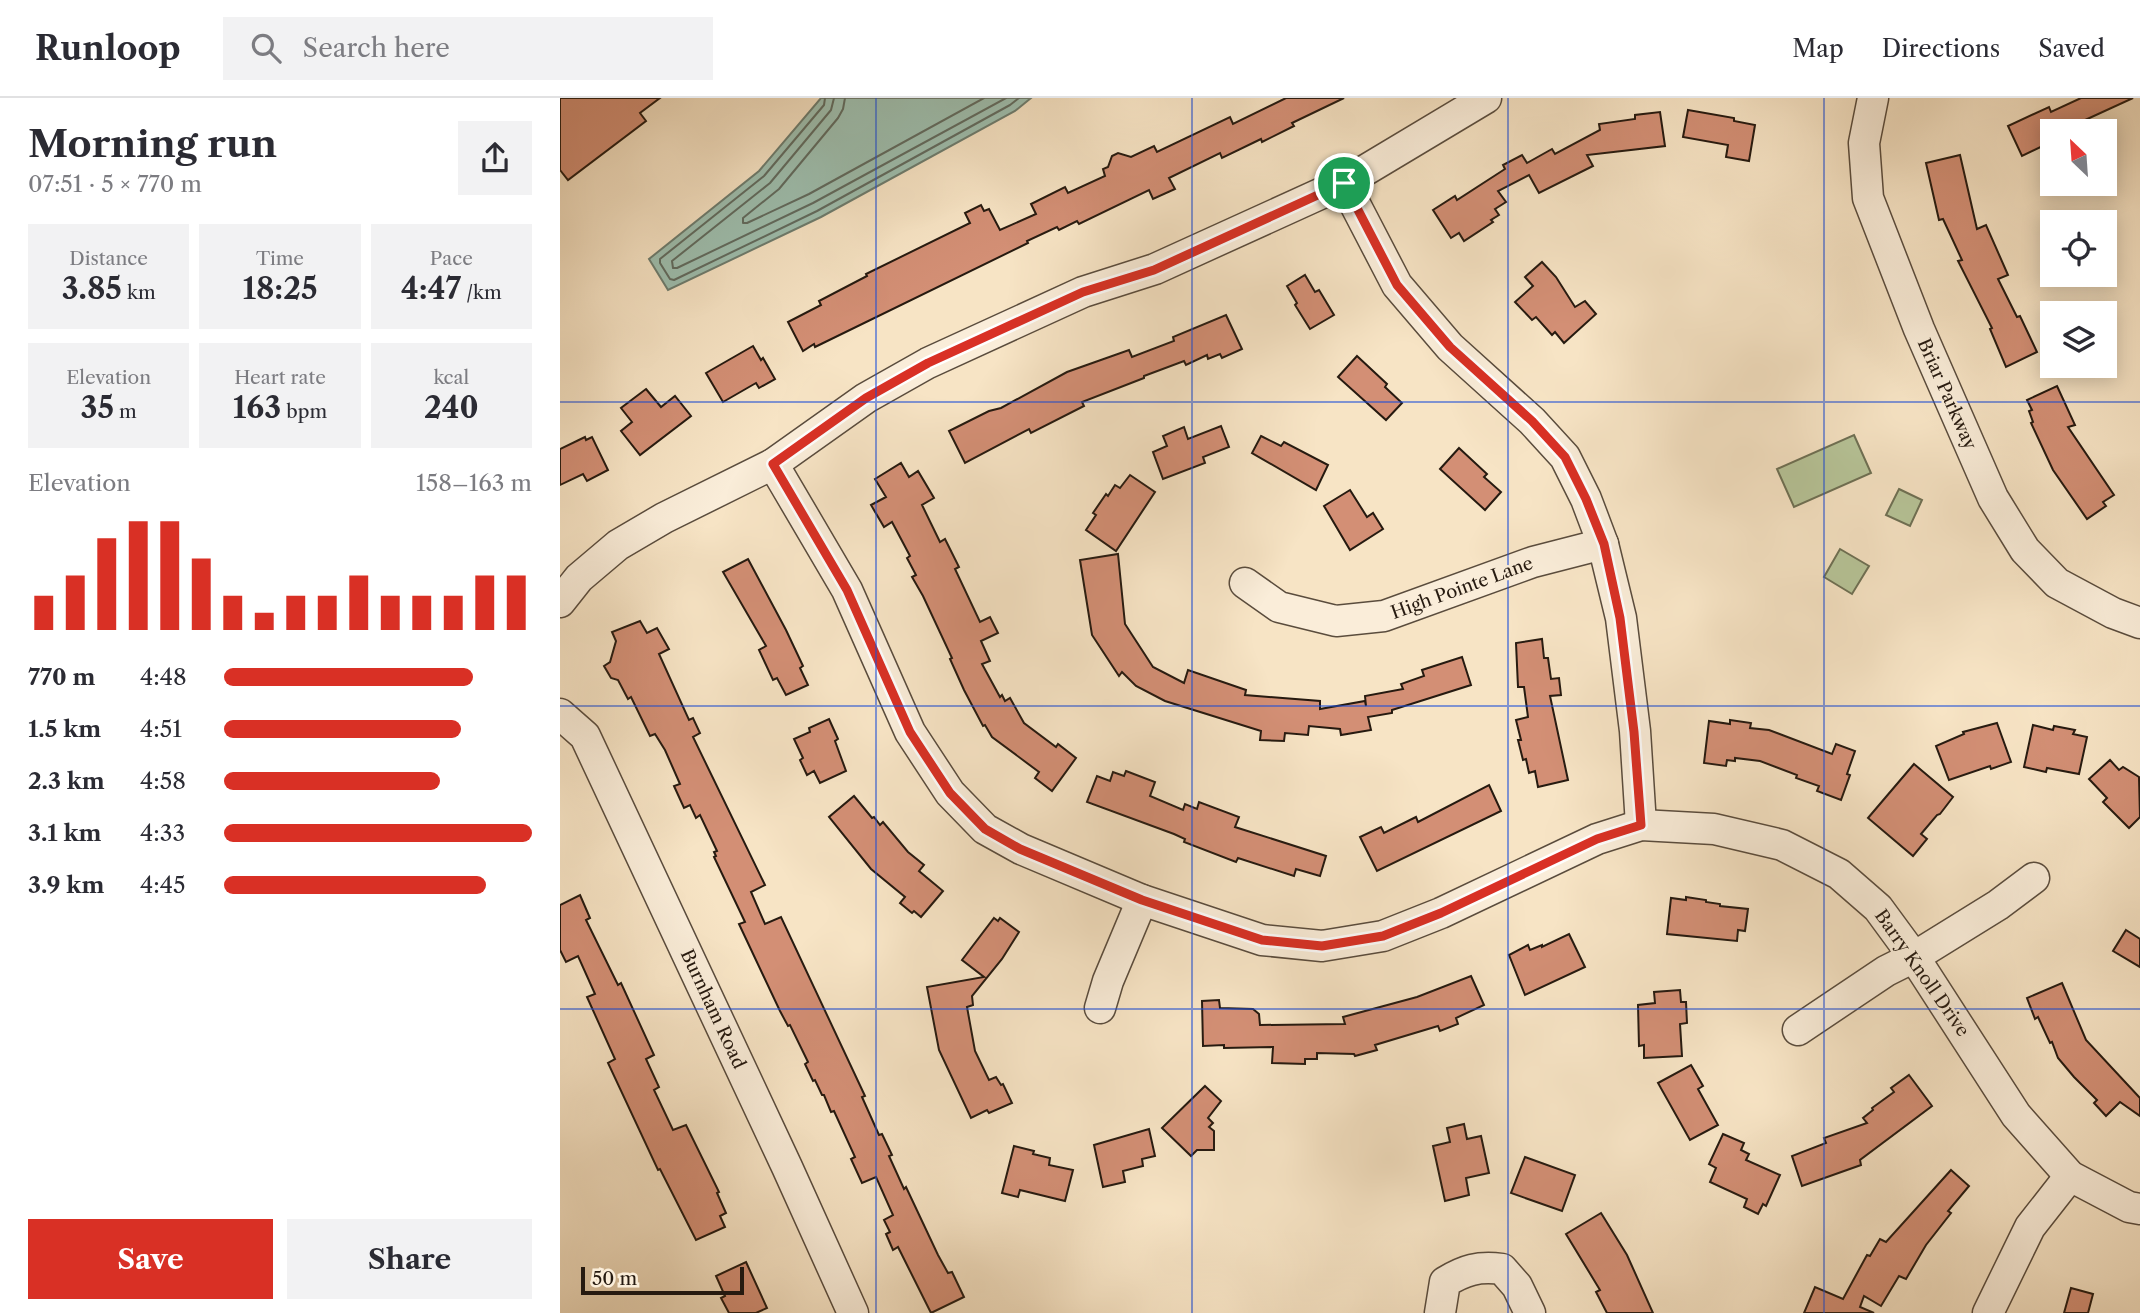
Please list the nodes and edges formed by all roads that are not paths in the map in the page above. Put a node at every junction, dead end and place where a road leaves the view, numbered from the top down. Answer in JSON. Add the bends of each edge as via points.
{"nodes":[{"id":1,"x":1486,"y":98,"type":"edge"},
{"id":2,"x":1873,"y":98,"type":"edge"},
{"id":3,"x":1344,"y":183,"type":"junction"},
{"id":4,"x":773,"y":464,"type":"junction"},
{"id":5,"x":1604,"y":544,"type":"junction"},
{"id":6,"x":1245,"y":583,"type":"dead end"},
{"id":7,"x":560,"y":602,"type":"edge"},
{"id":8,"x":2140,"y":623,"type":"edge"},
{"id":9,"x":560,"y":714,"type":"edge"},
{"id":10,"x":1641,"y":825,"type":"junction"},
{"id":11,"x":2035,"y":878,"type":"dead end"},
{"id":12,"x":1142,"y":900,"type":"junction"},
{"id":13,"x":1914,"y":957,"type":"junction"},
{"id":14,"x":1100,"y":1008,"type":"dead end"},
{"id":15,"x":1798,"y":1030,"type":"dead end"},
{"id":16,"x":2070,"y":1176,"type":"junction"},
{"id":17,"x":2140,"y":1209,"type":"edge"},
{"id":18,"x":853,"y":1313,"type":"edge"},
{"id":19,"x":1440,"y":1313,"type":"edge"},
{"id":20,"x":1530,"y":1313,"type":"edge"},
{"id":21,"x":1988,"y":1313,"type":"edge"}],
"edges":[{"from":1,"to":3,"type":"street"},
{"from":2,"to":8,"type":"street","name":"Briar Parkway","via":[[1864,144],[1868,198],[1993,498],[2025,550],[2057,583],[2113,614]]},
{"from":3,"to":4,"type":"street","via":[[1154,270],[1083,292],[928,363],[866,398]]},
{"from":3,"to":5,"type":"street","via":[[1397,285],[1450,347],[1565,457]]},
{"from":4,"to":7,"type":"street","via":[[664,517],[618,545],[579,578]]},
{"from":4,"to":12,"type":"street","name":"Barry Knoll Drive","via":[[847,590],[910,732],[950,793],[985,829],[1020,849]]},
{"from":5,"to":6,"type":"street","name":"High Pointe Lane","via":[[1533,562],[1384,616],[1348,620],[1279,607]]},
{"from":5,"to":10,"type":"street","via":[[1620,618]]},
{"from":9,"to":18,"type":"street","name":"Burnham Road","via":[[585,736]]},
{"from":10,"to":12,"type":"street","name":"Barry Knoll Drive","via":[[1597,839],[1383,936],[1322,946],[1262,940]]},
{"from":10,"to":13,"type":"street","name":"Barry Knoll Drive","via":[[1713,829],[1782,845],[1839,874],[1878,908]]},
{"from":11,"to":13,"type":"street"},
{"from":12,"to":14,"type":"street"},
{"from":13,"to":15,"type":"street"},
{"from":13,"to":16,"type":"street","name":"Barry Knoll Drive","via":[[2016,1115]]},
{"from":16,"to":17,"type":"street","name":"Barry Knoll Drive"},
{"from":16,"to":21,"type":"street","via":[[2031,1227]]},
{"from":19,"to":20,"type":"street","via":[[1445,1282],[1484,1266],[1502,1269],[1517,1286]]}]}
